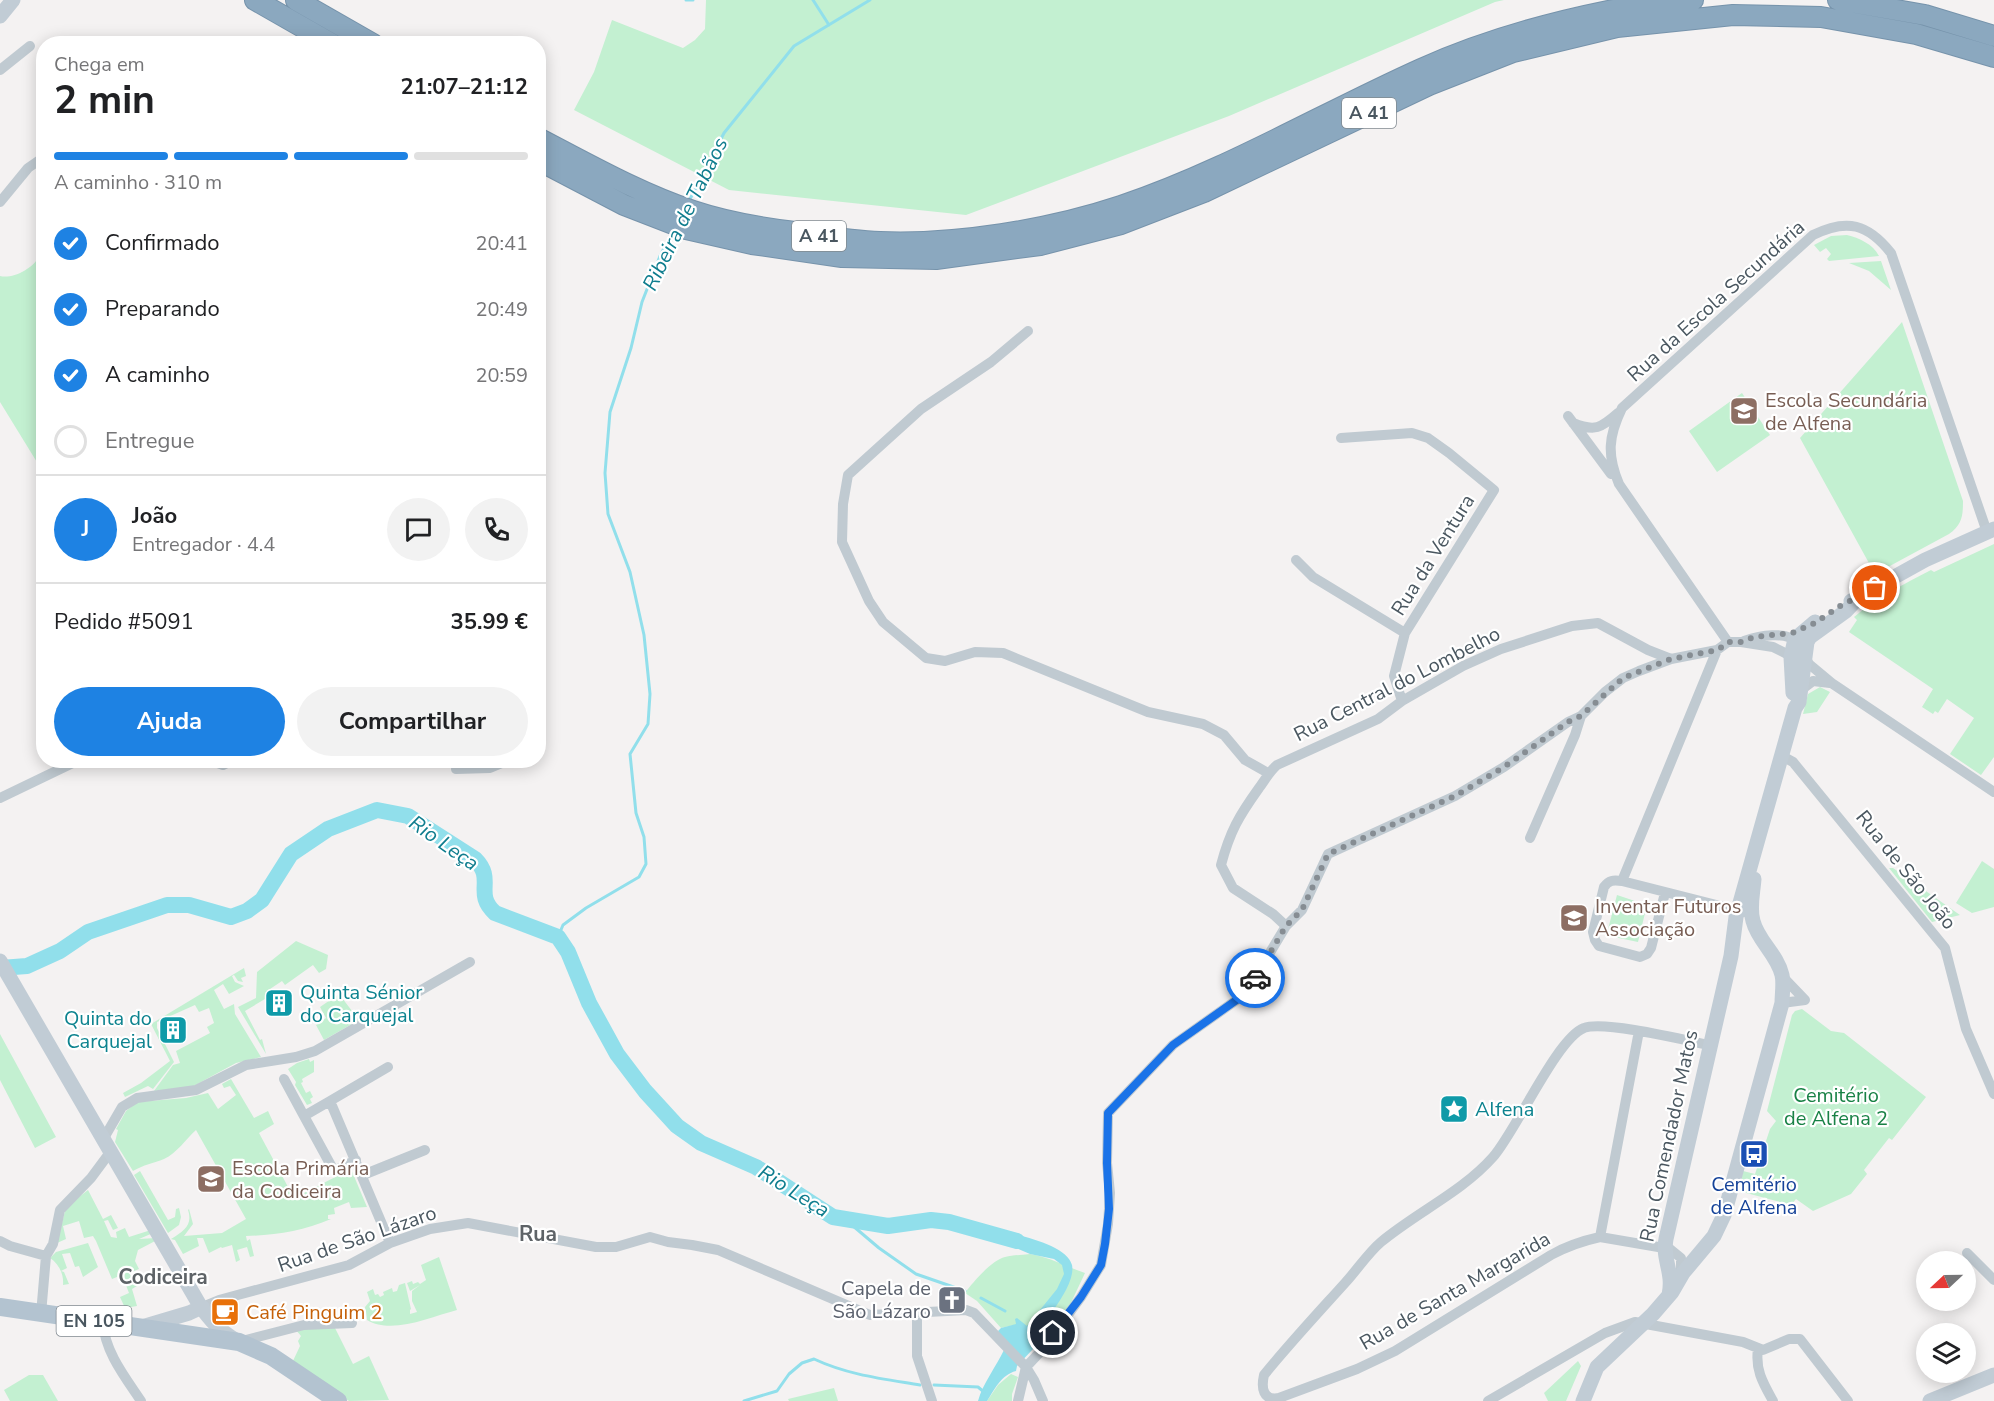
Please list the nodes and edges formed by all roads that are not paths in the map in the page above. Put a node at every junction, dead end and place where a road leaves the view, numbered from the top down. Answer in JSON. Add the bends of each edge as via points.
{"nodes":[{"id":1,"x":13,"y":0,"type":"edge"},
{"id":2,"x":255,"y":0,"type":"edge"},
{"id":3,"x":296,"y":0,"type":"edge"},
{"id":4,"x":1693,"y":0,"type":"edge"},
{"id":5,"x":1838,"y":0,"type":"edge"},
{"id":6,"x":0,"y":16,"type":"edge"},
{"id":7,"x":318,"y":36,"type":"edge"},
{"id":8,"x":359,"y":36,"type":"edge"},
{"id":9,"x":1994,"y":36,"type":"edge"},
{"id":10,"x":30,"y":46,"type":"dead end"},
{"id":11,"x":1994,"y":57,"type":"edge"},
{"id":12,"x":0,"y":70,"type":"edge"},
{"id":13,"x":546,"y":141,"type":"edge"},
{"id":14,"x":36,"y":162,"type":"edge"},
{"id":15,"x":546,"y":164,"type":"edge"},
{"id":16,"x":0,"y":202,"type":"edge"},
{"id":17,"x":755,"y":236,"type":"junction"},
{"id":18,"x":1028,"y":331,"type":"dead end"},
{"id":19,"x":1622,"y":408,"type":"junction"},
{"id":20,"x":1341,"y":438,"type":"dead end"},
{"id":21,"x":1619,"y":484,"type":"junction"},
{"id":22,"x":1990,"y":530,"type":"edge"},
{"id":23,"x":1296,"y":560,"type":"dead end"},
{"id":24,"x":1405,"y":633,"type":"junction"},
{"id":25,"x":1798,"y":637,"type":"junction"},
{"id":26,"x":1728,"y":642,"type":"junction"},
{"id":27,"x":1741,"y":642,"type":"junction"},
{"id":28,"x":1773,"y":647,"type":"junction"},
{"id":29,"x":1718,"y":650,"type":"junction"},
{"id":30,"x":1671,"y":659,"type":"junction"},
{"id":31,"x":1802,"y":673,"type":"junction"},
{"id":32,"x":1402,"y":701,"type":"junction"},
{"id":33,"x":1581,"y":716,"type":"junction"},
{"id":34,"x":1782,"y":756,"type":"junction"},
{"id":35,"x":62,"y":768,"type":"edge"},
{"id":36,"x":490,"y":768,"type":"edge"},
{"id":37,"x":456,"y":769,"type":"dead end"},
{"id":38,"x":1268,"y":773,"type":"junction"},
{"id":39,"x":1994,"y":792,"type":"edge"},
{"id":40,"x":0,"y":798,"type":"edge"},
{"id":41,"x":1530,"y":838,"type":"dead end"},
{"id":42,"x":1622,"y":880,"type":"junction"},
{"id":43,"x":1665,"y":893,"type":"junction"},
{"id":44,"x":1744,"y":912,"type":"junction"},
{"id":45,"x":1286,"y":926,"type":"junction"},
{"id":46,"x":1764,"y":943,"type":"junction"},
{"id":47,"x":1735,"y":944,"type":"junction"},
{"id":48,"x":0,"y":961,"type":"edge"},
{"id":49,"x":470,"y":962,"type":"dead end"},
{"id":50,"x":1782,"y":976,"type":"junction"},
{"id":51,"x":1782,"y":1003,"type":"junction"},
{"id":52,"x":1639,"y":1031,"type":"junction"},
{"id":53,"x":1709,"y":1045,"type":"junction"},
{"id":54,"x":388,"y":1067,"type":"dead end"},
{"id":55,"x":284,"y":1079,"type":"dead end"},
{"id":56,"x":1994,"y":1094,"type":"edge"},
{"id":57,"x":330,"y":1101,"type":"junction"},
{"id":58,"x":304,"y":1116,"type":"junction"},
{"id":59,"x":107,"y":1145,"type":"junction"},
{"id":60,"x":425,"y":1150,"type":"dead end"},
{"id":61,"x":356,"y":1160,"type":"junction"},
{"id":62,"x":363,"y":1175,"type":"junction"},
{"id":63,"x":1600,"y":1236,"type":"junction"},
{"id":64,"x":0,"y":1241,"type":"edge"},
{"id":65,"x":390,"y":1243,"type":"junction"},
{"id":66,"x":46,"y":1256,"type":"junction"},
{"id":67,"x":1976,"y":1262,"type":"edge"},
{"id":68,"x":1674,"y":1263,"type":"junction"},
{"id":69,"x":1994,"y":1280,"type":"edge"},
{"id":70,"x":0,"y":1307,"type":"edge"},
{"id":71,"x":195,"y":1310,"type":"junction"},
{"id":72,"x":918,"y":1313,"type":"junction"},
{"id":73,"x":40,"y":1314,"type":"junction"},
{"id":74,"x":103,"y":1323,"type":"junction"},
{"id":75,"x":352,"y":1323,"type":"dead end"},
{"id":76,"x":1642,"y":1324,"type":"junction"},
{"id":77,"x":138,"y":1327,"type":"junction"},
{"id":78,"x":188,"y":1335,"type":"junction"},
{"id":79,"x":238,"y":1342,"type":"junction"},
{"id":80,"x":1758,"y":1349,"type":"junction"},
{"id":81,"x":1024,"y":1365,"type":"junction"},
{"id":82,"x":1994,"y":1375,"type":"edge"},
{"id":83,"x":141,"y":1401,"type":"edge"},
{"id":84,"x":339,"y":1401,"type":"edge"},
{"id":85,"x":932,"y":1401,"type":"edge"},
{"id":86,"x":1018,"y":1401,"type":"edge"},
{"id":87,"x":1042,"y":1401,"type":"edge"},
{"id":88,"x":1488,"y":1401,"type":"edge"},
{"id":89,"x":1583,"y":1401,"type":"edge"},
{"id":90,"x":1773,"y":1401,"type":"edge"},
{"id":91,"x":1848,"y":1401,"type":"edge"},
{"id":92,"x":1930,"y":1401,"type":"edge"}],
"edges":[{"from":1,"to":6,"type":"street"},
{"from":2,"to":7,"type":"highway"},
{"from":3,"to":8,"type":"highway"},
{"from":4,"to":17,"type":"highway","number":"A 41","via":[[1611,10],[1504,37],[1423,68],[1196,176],[1121,206],[1035,229],[931,242]]},
{"from":5,"to":9,"type":"highway","via":[[1924,15]]},
{"from":10,"to":12,"type":"street"},
{"from":11,"to":17,"type":"highway","number":"A 41","via":[[1916,34],[1821,17],[1733,15],[1617,27],[1513,52],[1429,85],[1154,213],[1040,245],[936,259],[842,257]]},
{"from":13,"to":17,"type":"highway","number":"A 41","via":[[634,187]]},
{"from":14,"to":16,"type":"street"},
{"from":15,"to":17,"type":"highway","number":"A 41","via":[[624,205],[686,229]]},
{"from":18,"to":38,"type":"street","via":[[991,362],[921,409],[848,475],[842,542],[869,601],[883,622],[926,658],[945,661],[975,652],[1003,653],[1148,712],[1203,724],[1224,735],[1245,760]]},
{"from":19,"to":21,"type":"street","name":"Rua da Escola Secundária","via":[[1610,440],[1612,467]]},
{"from":19,"to":21,"type":"street","name":"Rua da Escola Secundária","via":[[1601,427],[1588,429],[1571,419]]},
{"from":19,"to":22,"type":"street","name":"Rua da Escola Secundária","via":[[1813,235],[1847,225],[1866,229],[1891,253]]},
{"from":20,"to":24,"type":"street","name":"Rua da Ventura","via":[[1412,433],[1428,438],[1494,490]]},
{"from":21,"to":26,"type":"street","name":"Rua da Escola Secundária"},
{"from":22,"to":25,"type":"street","via":[[1924,560]]},
{"from":23,"to":24,"type":"street","via":[[1312,577]]},
{"from":24,"to":32,"type":"street","name":"Rua da Ventura","via":[[1394,676]]},
{"from":25,"to":27,"type":"street","via":[[1754,637]]},
{"from":25,"to":28,"type":"street"},
{"from":25,"to":31,"type":"street","via":[[1807,642]]},
{"from":26,"to":27,"type":"street"},
{"from":26,"to":29,"type":"street"},
{"from":27,"to":28,"type":"street"},
{"from":28,"to":31,"type":"street","via":[[1781,649]]},
{"from":29,"to":30,"type":"street"},
{"from":29,"to":42,"type":"street"},
{"from":30,"to":32,"type":"street","name":"Rua Central do Lombelho","via":[[1598,623],[1572,626],[1501,649]]},
{"from":30,"to":33,"type":"street","via":[[1623,678]]},
{"from":31,"to":34,"type":"street","via":[[1799,702]]},
{"from":31,"to":39,"type":"street","via":[[1833,684]]},
{"from":32,"to":38,"type":"street","name":"Rua Central do Lombelho","via":[[1378,719],[1277,765]]},
{"from":33,"to":41,"type":"street"},
{"from":33,"to":45,"type":"street","via":[[1455,796],[1328,854],[1302,910]]},
{"from":34,"to":44,"type":"street","via":[[1755,852]]},
{"from":34,"to":56,"type":"street","name":"Rua de São João","via":[[1793,762],[1945,948],[1966,1029]]},
{"from":35,"to":40,"type":"street"},
{"from":36,"to":37,"type":"street"},
{"from":38,"to":45,"type":"street","via":[[1239,815],[1221,865],[1233,888]]},
{"from":42,"to":43,"type":"street"},
{"from":42,"to":43,"type":"street","via":[[1608,882],[1604,887],[1593,932],[1599,946],[1640,957],[1647,954]]},
{"from":43,"to":44,"type":"street"},
{"from":44,"to":46,"type":"street"},
{"from":44,"to":47,"type":"street","name":"Rua Comendador Matos"},
{"from":45,"to":81,"type":"street","via":[[1245,994],[1173,1045],[1108,1113],[1110,1193],[1101,1265],[1042,1350]]},
{"from":46,"to":47,"type":"street","via":[[1756,938]]},
{"from":46,"to":50,"type":"street"},
{"from":47,"to":53,"type":"street","name":"Rua Comendador Matos"},
{"from":48,"to":59,"type":"street"},
{"from":49,"to":59,"type":"street","via":[[315,1051],[246,1065],[196,1090],[129,1102],[117,1114]]},
{"from":50,"to":51,"type":"street"},
{"from":50,"to":51,"type":"street","via":[[1805,1000]]},
{"from":51,"to":68,"type":"street","via":[[1724,1215],[1714,1236]]},
{"from":52,"to":53,"type":"street","name":"Rua de Santa Margarida"},
{"from":52,"to":63,"type":"street"},
{"from":52,"to":63,"type":"street","name":"Rua de Santa Margarida","via":[[1596,1026],[1575,1034],[1493,1157],[1379,1243],[1264,1375],[1262,1390],[1272,1399],[1279,1398],[1356,1369],[1395,1351],[1560,1250]]},
{"from":53,"to":68,"type":"street","name":"Rua Comendador Matos"},
{"from":54,"to":57,"type":"street"},
{"from":55,"to":58,"type":"street"},
{"from":57,"to":58,"type":"street"},
{"from":57,"to":61,"type":"street"},
{"from":58,"to":61,"type":"street","via":[[334,1171]]},
{"from":59,"to":66,"type":"street","via":[[91,1178],[60,1210],[53,1244]]},
{"from":59,"to":71,"type":"street"},
{"from":60,"to":62,"type":"street"},
{"from":61,"to":62,"type":"street"},
{"from":62,"to":65,"type":"street"},
{"from":63,"to":68,"type":"street","name":"Rua de Santa Margarida","via":[[1646,1246]]},
{"from":64,"to":66,"type":"street"},
{"from":65,"to":71,"type":"street","name":"Rua de São Lázaro","via":[[349,1265]]},
{"from":65,"to":72,"type":"street","name":"Rua de São Lázaro","via":[[430,1229],[468,1223],[596,1247],[616,1247],[650,1237],[718,1250],[870,1315]]},
{"from":66,"to":73,"type":"street"},
{"from":67,"to":69,"type":"street"},
{"from":68,"to":76,"type":"street","via":[[1669,1294]]},
{"from":70,"to":73,"type":"main road","number":"EN 105"},
{"from":71,"to":77,"type":"street"},
{"from":71,"to":78,"type":"street","via":[[183,1319]]},
{"from":71,"to":79,"type":"street"},
{"from":72,"to":81,"type":"street","name":"Rua de São Lázaro","via":[[966,1310],[981,1318]]},
{"from":72,"to":85,"type":"street","via":[[917,1356]]},
{"from":73,"to":74,"type":"main road","number":"EN 105"},
{"from":74,"to":77,"type":"main road","number":"EN 105"},
{"from":74,"to":83,"type":"street","via":[[111,1353]]},
{"from":75,"to":79,"type":"street","via":[[304,1325]]},
{"from":76,"to":80,"type":"street","via":[[1743,1342]]},
{"from":76,"to":88,"type":"street","via":[[1635,1322],[1605,1333]]},
{"from":76,"to":89,"type":"street","via":[[1597,1367]]},
{"from":77,"to":78,"type":"main road","number":"EN 105"},
{"from":78,"to":79,"type":"main road","number":"EN 105"},
{"from":79,"to":84,"type":"main road","number":"EN 105","via":[[272,1356]]},
{"from":80,"to":90,"type":"street","via":[[1759,1377]]},
{"from":80,"to":91,"type":"street","via":[[1800,1339]]},
{"from":81,"to":86,"type":"street"},
{"from":81,"to":87,"type":"street","name":"Rua de São Lázaro"},
{"from":82,"to":92,"type":"street"}]}
